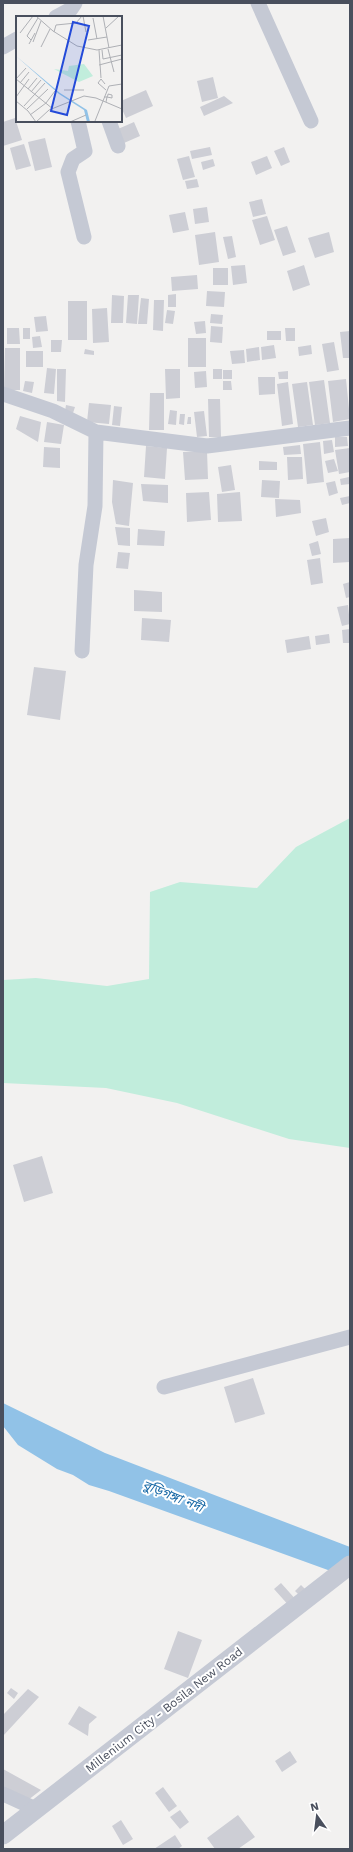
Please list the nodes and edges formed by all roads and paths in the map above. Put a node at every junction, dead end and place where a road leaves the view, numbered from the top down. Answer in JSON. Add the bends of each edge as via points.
{"nodes":[{"id":1,"x":258,"y":3,"type":"edge"},
{"id":2,"x":73,"y":10,"type":"edge"},
{"id":3,"x":58,"y":16,"type":"edge"},
{"id":4,"x":16,"y":40,"type":"edge"},
{"id":5,"x":3,"y":47,"type":"edge"},
{"id":6,"x":311,"y":121,"type":"dead end"},
{"id":7,"x":78,"y":122,"type":"edge"},
{"id":8,"x":109,"y":122,"type":"edge"},
{"id":9,"x":118,"y":146,"type":"dead end"},
{"id":10,"x":84,"y":237,"type":"dead end"},
{"id":11,"x":3,"y":394,"type":"edge"},
{"id":12,"x":350,"y":428,"type":"edge"},
{"id":13,"x":96,"y":432,"type":"junction"},
{"id":14,"x":82,"y":650,"type":"dead end"},
{"id":15,"x":350,"y":1337,"type":"edge"},
{"id":16,"x":164,"y":1388,"type":"dead end"},
{"id":17,"x":350,"y":1565,"type":"edge"},
{"id":18,"x":3,"y":1794,"type":"edge"},
{"id":19,"x":36,"y":1810,"type":"junction"},
{"id":20,"x":3,"y":1835,"type":"edge"}],
"edges":[{"from":1,"to":6,"type":"street"},
{"from":2,"to":3,"type":"street"},
{"from":4,"to":5,"type":"street"},
{"from":7,"to":10,"type":"street","via":[[85,151],[73,159],[68,172]]},
{"from":8,"to":9,"type":"street"},
{"from":11,"to":13,"type":"street","via":[[53,411]]},
{"from":12,"to":13,"type":"street","via":[[207,446]]},
{"from":13,"to":14,"type":"street","via":[[95,506],[86,565]]},
{"from":15,"to":16,"type":"street"},
{"from":17,"to":19,"type":"street","name":"Millenium City - Bosila New Road"},
{"from":18,"to":19,"type":"street"},
{"from":19,"to":20,"type":"street","name":"Millenium City - Bosila New Road"}]}
